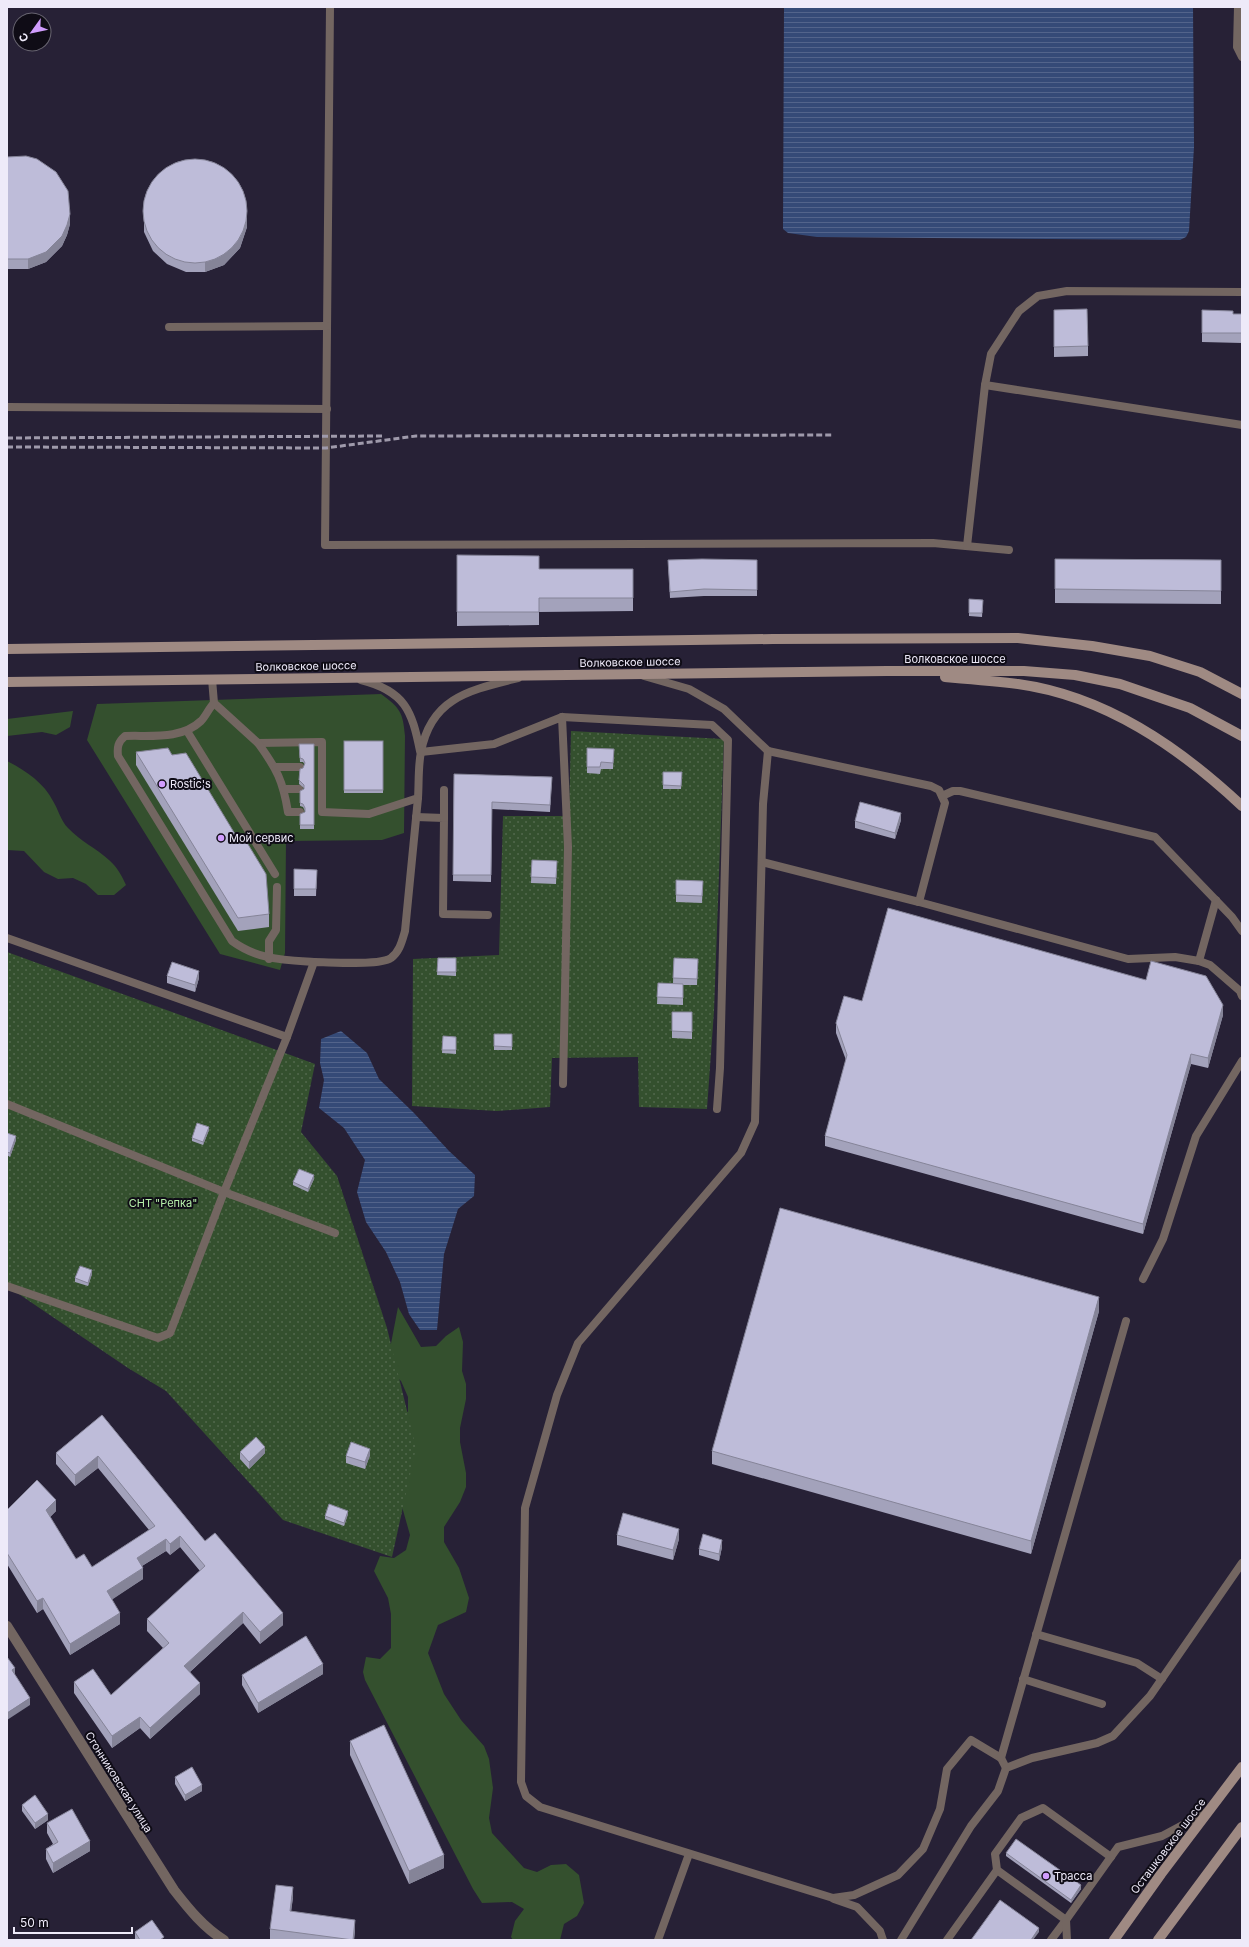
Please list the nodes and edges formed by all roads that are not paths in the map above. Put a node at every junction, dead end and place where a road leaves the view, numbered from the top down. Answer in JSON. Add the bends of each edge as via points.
{"nodes":[{"id":1,"x":330,"y":7,"type":"edge"},
{"id":2,"x":1238,"y":7,"type":"edge"},
{"id":3,"x":1242,"y":57,"type":"edge"},
{"id":4,"x":1242,"y":292,"type":"edge"},
{"id":5,"x":169,"y":326,"type":"dead end"},
{"id":6,"x":327,"y":326,"type":"junction"},
{"id":7,"x":985,"y":385,"type":"junction"},
{"id":8,"x":7,"y":407,"type":"edge"},
{"id":9,"x":326,"y":409,"type":"junction"},
{"id":10,"x":1242,"y":425,"type":"edge"},
{"id":11,"x":967,"y":546,"type":"junction"},
{"id":12,"x":1009,"y":550,"type":"dead end"},
{"id":13,"x":7,"y":649,"type":"edge"},
{"id":14,"x":887,"y":671,"type":"junction"},
{"id":15,"x":638,"y":674,"type":"junction"},
{"id":16,"x":528,"y":675,"type":"junction"},
{"id":17,"x":350,"y":678,"type":"junction"},
{"id":18,"x":212,"y":679,"type":"junction"},
{"id":19,"x":7,"y":682,"type":"edge"},
{"id":20,"x":1242,"y":694,"type":"edge"},
{"id":21,"x":214,"y":703,"type":"junction"},
{"id":22,"x":562,"y":717,"type":"junction"},
{"id":23,"x":187,"y":731,"type":"junction"},
{"id":24,"x":1242,"y":736,"type":"edge"},
{"id":25,"x":258,"y":744,"type":"junction"},
{"id":26,"x":768,"y":751,"type":"junction"},
{"id":27,"x":420,"y":752,"type":"junction"},
{"id":28,"x":300,"y":767,"type":"edge"},
{"id":29,"x":276,"y":768,"type":"junction"},
{"id":30,"x":300,"y":788,"type":"dead end"},
{"id":31,"x":284,"y":789,"type":"junction"},
{"id":32,"x":444,"y":790,"type":"dead end"},
{"id":33,"x":942,"y":796,"type":"junction"},
{"id":34,"x":418,"y":798,"type":"junction"},
{"id":35,"x":1242,"y":806,"type":"edge"},
{"id":36,"x":300,"y":812,"type":"edge"},
{"id":37,"x":416,"y":817,"type":"junction"},
{"id":38,"x":444,"y":818,"type":"junction"},
{"id":39,"x":762,"y":862,"type":"junction"},
{"id":40,"x":275,"y":874,"type":"dead end"},
{"id":41,"x":277,"y":887,"type":"dead end"},
{"id":42,"x":1216,"y":900,"type":"junction"},
{"id":43,"x":919,"y":902,"type":"junction"},
{"id":44,"x":488,"y":915,"type":"dead end"},
{"id":45,"x":1242,"y":931,"type":"edge"},
{"id":46,"x":7,"y":938,"type":"edge"},
{"id":47,"x":269,"y":959,"type":"junction"},
{"id":48,"x":1200,"y":961,"type":"junction"},
{"id":49,"x":314,"y":962,"type":"junction"},
{"id":50,"x":1242,"y":996,"type":"edge"},
{"id":51,"x":288,"y":1037,"type":"junction"},
{"id":52,"x":1242,"y":1060,"type":"edge"},
{"id":53,"x":563,"y":1084,"type":"dead end"},
{"id":54,"x":7,"y":1104,"type":"edge"},
{"id":55,"x":718,"y":1109,"type":"dead end"},
{"id":56,"x":224,"y":1192,"type":"junction"},
{"id":57,"x":335,"y":1233,"type":"dead end"},
{"id":58,"x":1143,"y":1279,"type":"dead end"},
{"id":59,"x":7,"y":1286,"type":"edge"},
{"id":60,"x":1126,"y":1321,"type":"dead end"},
{"id":61,"x":1242,"y":1563,"type":"edge"},
{"id":62,"x":7,"y":1626,"type":"edge"},
{"id":63,"x":1036,"y":1634,"type":"junction"},
{"id":64,"x":1162,"y":1679,"type":"junction"},
{"id":65,"x":1023,"y":1680,"type":"junction"},
{"id":66,"x":1102,"y":1704,"type":"dead end"},
{"id":67,"x":1001,"y":1758,"type":"junction"},
{"id":68,"x":1242,"y":1767,"type":"edge"},
{"id":69,"x":1006,"y":1768,"type":"junction"},
{"id":70,"x":1209,"y":1811,"type":"junction"},
{"id":71,"x":1242,"y":1827,"type":"edge"},
{"id":72,"x":689,"y":1854,"type":"junction"},
{"id":73,"x":1111,"y":1857,"type":"junction"},
{"id":74,"x":997,"y":1870,"type":"junction"},
{"id":75,"x":833,"y":1898,"type":"junction"},
{"id":76,"x":1066,"y":1920,"type":"junction"},
{"id":77,"x":224,"y":1940,"type":"edge"},
{"id":78,"x":658,"y":1940,"type":"edge"},
{"id":79,"x":883,"y":1940,"type":"edge"},
{"id":80,"x":901,"y":1940,"type":"edge"},
{"id":81,"x":947,"y":1940,"type":"edge"},
{"id":82,"x":1051,"y":1940,"type":"edge"},
{"id":83,"x":1067,"y":1940,"type":"edge"},
{"id":84,"x":1114,"y":1940,"type":"edge"},
{"id":85,"x":1158,"y":1940,"type":"edge"}],
"edges":[{"from":1,"to":6,"type":"lane"},
{"from":2,"to":3,"type":"lane","via":[[1237,47]]},
{"from":4,"to":7,"type":"lane","via":[[1067,291],[1038,296],[1019,311],[991,354]]},
{"from":5,"to":6,"type":"lane"},
{"from":6,"to":9,"type":"lane"},
{"from":7,"to":10,"type":"lane"},
{"from":7,"to":11,"type":"lane"},
{"from":8,"to":9,"type":"lane"},
{"from":9,"to":11,"type":"lane","via":[[325,545],[933,543]]},
{"from":11,"to":12,"type":"lane"},
{"from":13,"to":20,"type":"main road","name":"Волковское шоссе","via":[[1018,638],[1092,646],[1150,656],[1200,672]]},
{"from":14,"to":15,"type":"main road","name":"Волковское шоссе"},
{"from":14,"to":24,"type":"main road","name":"Волковское шоссе","via":[[1024,671],[1075,675],[1120,684],[1190,708]]},
{"from":14,"to":35,"type":"main road","via":[[1019,684],[1071,697],[1110,711],[1142,728],[1185,758]]},
{"from":15,"to":16,"type":"main road","name":"Волковское шоссе"},
{"from":15,"to":26,"type":"lane","via":[[689,689],[724,709]]},
{"from":16,"to":17,"type":"main road","name":"Волковское шоссе"},
{"from":16,"to":27,"type":"lane","via":[[477,688],[454,698],[434,716]]},
{"from":17,"to":18,"type":"main road","name":"Волковское шоссе"},
{"from":17,"to":27,"type":"lane","via":[[374,683],[401,700],[415,729]]},
{"from":18,"to":19,"type":"main road","name":"Волковское шоссе"},
{"from":18,"to":21,"type":"lane"},
{"from":21,"to":23,"type":"lane","via":[[201,720]]},
{"from":21,"to":25,"type":"lane"},
{"from":22,"to":27,"type":"lane","via":[[494,744]]},
{"from":22,"to":53,"type":"lane","via":[[568,847]]},
{"from":22,"to":55,"type":"lane","via":[[712,725],[728,740]]},
{"from":23,"to":40,"type":"lane"},
{"from":23,"to":47,"type":"lane","via":[[171,735],[125,736],[117,747],[118,756],[232,941],[243,949]]},
{"from":25,"to":29,"type":"lane"},
{"from":25,"to":34,"type":"lane","via":[[322,742],[318,767],[318,812],[369,814]]},
{"from":26,"to":33,"type":"lane","via":[[930,786],[939,790]]},
{"from":26,"to":39,"type":"lane","via":[[763,804]]},
{"from":27,"to":34,"type":"lane"},
{"from":28,"to":29,"type":"lane"},
{"from":29,"to":31,"type":"lane"},
{"from":30,"to":31,"type":"lane"},
{"from":31,"to":36,"type":"lane","via":[[288,812]]},
{"from":32,"to":38,"type":"lane"},
{"from":33,"to":42,"type":"lane","via":[[960,791],[1155,837]]},
{"from":33,"to":43,"type":"lane","via":[[945,803]]},
{"from":34,"to":37,"type":"lane"},
{"from":37,"to":38,"type":"lane"},
{"from":37,"to":49,"type":"lane","via":[[405,931],[401,947],[391,958],[375,963]]},
{"from":38,"to":44,"type":"lane","via":[[443,914]]},
{"from":39,"to":43,"type":"lane"},
{"from":39,"to":72,"type":"lane","via":[[755,1122],[741,1153],[578,1342],[557,1395],[525,1508],[521,1782],[526,1796],[540,1807]]},
{"from":41,"to":47,"type":"lane","via":[[276,930],[269,941]]},
{"from":42,"to":45,"type":"lane"},
{"from":42,"to":48,"type":"lane"},
{"from":43,"to":48,"type":"lane","via":[[1128,959],[1175,957]]},
{"from":46,"to":51,"type":"lane"},
{"from":47,"to":49,"type":"lane"},
{"from":48,"to":50,"type":"lane","via":[[1210,965]]},
{"from":49,"to":51,"type":"lane"},
{"from":51,"to":56,"type":"lane"},
{"from":52,"to":58,"type":"lane","via":[[1196,1136],[1163,1240]]},
{"from":54,"to":56,"type":"lane"},
{"from":56,"to":57,"type":"lane"},
{"from":56,"to":59,"type":"lane","via":[[170,1333],[158,1338]]},
{"from":60,"to":63,"type":"lane"},
{"from":61,"to":64,"type":"lane"},
{"from":62,"to":77,"type":"street","name":"Сгонниковская улица","via":[[174,1890],[192,1912]]},
{"from":63,"to":64,"type":"lane","via":[[1137,1663]]},
{"from":63,"to":65,"type":"lane"},
{"from":64,"to":69,"type":"lane","via":[[1113,1736],[1097,1743],[1032,1758]]},
{"from":65,"to":66,"type":"lane"},
{"from":65,"to":67,"type":"lane"},
{"from":67,"to":69,"type":"lane"},
{"from":67,"to":75,"type":"lane","via":[[971,1740],[947,1769],[940,1809],[923,1848],[898,1875],[854,1895]]},
{"from":68,"to":70,"type":"main road","name":"Осташковское шоссе"},
{"from":69,"to":80,"type":"lane","via":[[998,1791],[971,1826]]},
{"from":70,"to":73,"type":"lane","via":[[1162,1836],[1118,1847]]},
{"from":70,"to":84,"type":"main road","name":"Осташковское шоссе"},
{"from":71,"to":85,"type":"main road"},
{"from":72,"to":75,"type":"lane"},
{"from":72,"to":78,"type":"lane"},
{"from":73,"to":74,"type":"lane","via":[[1043,1808],[1021,1818],[996,1854]]},
{"from":73,"to":76,"type":"lane"},
{"from":74,"to":76,"type":"lane"},
{"from":74,"to":81,"type":"lane"},
{"from":75,"to":79,"type":"lane","via":[[857,1907],[880,1931]]},
{"from":76,"to":82,"type":"lane"},
{"from":76,"to":83,"type":"lane"}]}
